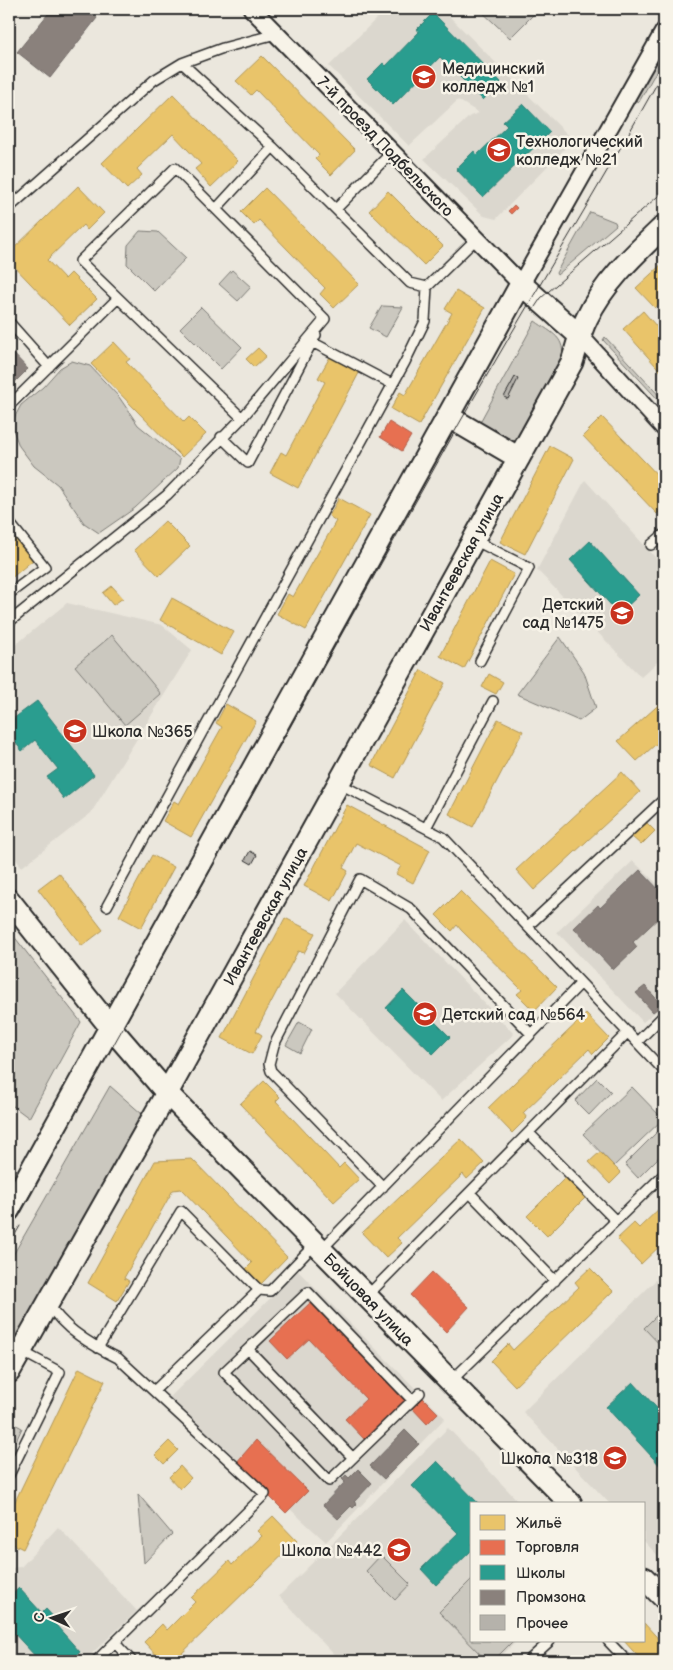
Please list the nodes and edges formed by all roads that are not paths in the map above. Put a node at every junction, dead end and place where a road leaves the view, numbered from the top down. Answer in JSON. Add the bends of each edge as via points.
{"nodes":[{"id":1,"x":256,"y":10,"type":"edge"},
{"id":2,"x":664,"y":31,"type":"edge"},
{"id":3,"x":276,"y":34,"type":"junction"},
{"id":4,"x":182,"y":63,"type":"junction"},
{"id":5,"x":273,"y":147,"type":"junction"},
{"id":6,"x":392,"y":152,"type":"junction"},
{"id":7,"x":9,"y":208,"type":"edge"},
{"id":8,"x":216,"y":209,"type":"junction"},
{"id":9,"x":336,"y":209,"type":"junction"},
{"id":10,"x":664,"y":226,"type":"edge"},
{"id":11,"x":476,"y":239,"type":"junction"},
{"id":12,"x":521,"y":284,"type":"junction"},
{"id":13,"x":427,"y":287,"type":"junction"},
{"id":14,"x":118,"y":298,"type":"junction"},
{"id":15,"x":325,"y":319,"type":"junction"},
{"id":16,"x":9,"y":322,"type":"edge"},
{"id":17,"x":581,"y":337,"type":"junction"},
{"id":18,"x":312,"y":342,"type":"junction"},
{"id":19,"x":49,"y":367,"type":"junction"},
{"id":20,"x":392,"y":384,"type":"junction"},
{"id":21,"x":9,"y":406,"type":"edge"},
{"id":22,"x":449,"y":417,"type":"junction"},
{"id":23,"x":242,"y":418,"type":"junction"},
{"id":24,"x":664,"y":428,"type":"edge"},
{"id":25,"x":221,"y":437,"type":"junction"},
{"id":26,"x":519,"y":458,"type":"junction"},
{"id":27,"x":9,"y":522,"type":"edge"},
{"id":28,"x":664,"y":534,"type":"edge"},
{"id":29,"x":474,"y":540,"type":"junction"},
{"id":30,"x":651,"y":545,"type":"dead end"},
{"id":31,"x":9,"y":594,"type":"edge"},
{"id":32,"x":9,"y":622,"type":"edge"},
{"id":33,"x":480,"y":661,"type":"dead end"},
{"id":34,"x":493,"y":701,"type":"dead end"},
{"id":35,"x":338,"y":783,"type":"junction"},
{"id":36,"x":664,"y":799,"type":"edge"},
{"id":37,"x":426,"y":828,"type":"junction"},
{"id":38,"x":9,"y":900,"type":"edge"},
{"id":39,"x":107,"y":906,"type":"dead end"},
{"id":40,"x":528,"y":926,"type":"junction"},
{"id":41,"x":581,"y":983,"type":"junction"},
{"id":42,"x":664,"y":1015,"type":"edge"},
{"id":43,"x":111,"y":1028,"type":"junction"},
{"id":44,"x":628,"y":1032,"type":"junction"},
{"id":45,"x":531,"y":1034,"type":"junction"},
{"id":46,"x":637,"y":1042,"type":"junction"},
{"id":47,"x":664,"y":1071,"type":"edge"},
{"id":48,"x":167,"y":1093,"type":"junction"},
{"id":49,"x":529,"y":1132,"type":"junction"},
{"id":50,"x":664,"y":1174,"type":"edge"},
{"id":51,"x":383,"y":1187,"type":"junction"},
{"id":52,"x":470,"y":1193,"type":"junction"},
{"id":53,"x":9,"y":1210,"type":"edge"},
{"id":54,"x":616,"y":1221,"type":"junction"},
{"id":55,"x":318,"y":1247,"type":"junction"},
{"id":56,"x":556,"y":1281,"type":"junction"},
{"id":57,"x":258,"y":1290,"type":"junction"},
{"id":58,"x":366,"y":1297,"type":"junction"},
{"id":59,"x":48,"y":1302,"type":"junction"},
{"id":60,"x":98,"y":1348,"type":"junction"},
{"id":61,"x":248,"y":1349,"type":"junction"},
{"id":62,"x":21,"y":1351,"type":"junction"},
{"id":63,"x":9,"y":1372,"type":"edge"},
{"id":64,"x":450,"y":1382,"type":"junction"},
{"id":65,"x":154,"y":1391,"type":"junction"},
{"id":66,"x":420,"y":1393,"type":"dead end"},
{"id":67,"x":412,"y":1400,"type":"junction"},
{"id":68,"x":352,"y":1458,"type":"junction"},
{"id":69,"x":9,"y":1475,"type":"edge"},
{"id":70,"x":569,"y":1502,"type":"edge"},
{"id":71,"x":646,"y":1580,"type":"edge"},
{"id":72,"x":664,"y":1598,"type":"edge"},
{"id":73,"x":549,"y":1642,"type":"edge"},
{"id":74,"x":609,"y":1642,"type":"edge"},
{"id":75,"x":115,"y":1643,"type":"junction"},
{"id":76,"x":96,"y":1661,"type":"edge"},
{"id":77,"x":132,"y":1661,"type":"edge"},
{"id":78,"x":528,"y":1661,"type":"edge"},
{"id":79,"x":627,"y":1661,"type":"edge"}],
"edges":[{"from":1,"to":3,"type":"street","name":"7-й проезд Подбельского"},
{"from":2,"to":12,"type":"street"},
{"from":3,"to":4,"type":"lane"},
{"from":3,"to":6,"type":"street","name":"7-й проезд Подбельского"},
{"from":4,"to":5,"type":"lane"},
{"from":4,"to":7,"type":"lane","via":[[154,80]]},
{"from":5,"to":8,"type":"lane"},
{"from":5,"to":9,"type":"lane"},
{"from":6,"to":9,"type":"lane"},
{"from":6,"to":11,"type":"street","name":"7-й проезд Подбельского"},
{"from":8,"to":14,"type":"lane","via":[[175,168],[80,261]]},
{"from":8,"to":15,"type":"lane"},
{"from":9,"to":13,"type":"lane","via":[[410,283]]},
{"from":10,"to":17,"type":"street","name":"Ивантеевская улица","via":[[601,294],[587,317]]},
{"from":11,"to":12,"type":"street","name":"7-й проезд Подбельского"},
{"from":11,"to":13,"type":"lane"},
{"from":12,"to":17,"type":"street"},
{"from":12,"to":22,"type":"street"},
{"from":13,"to":20,"type":"lane","via":[[425,321]]},
{"from":14,"to":19,"type":"lane"},
{"from":14,"to":23,"type":"lane"},
{"from":15,"to":18,"type":"lane"},
{"from":15,"to":23,"type":"lane"},
{"from":16,"to":19,"type":"lane"},
{"from":17,"to":24,"type":"street"},
{"from":17,"to":26,"type":"street","name":"Ивантеевская улица","via":[[572,362]]},
{"from":18,"to":20,"type":"lane"},
{"from":18,"to":25,"type":"lane","via":[[248,463]]},
{"from":19,"to":21,"type":"lane"},
{"from":20,"to":39,"type":"lane"},
{"from":22,"to":26,"type":"street"},
{"from":22,"to":43,"type":"street"},
{"from":23,"to":25,"type":"lane"},
{"from":25,"to":32,"type":"lane","via":[[167,495]]},
{"from":26,"to":29,"type":"street","name":"Ивантеевская улица"},
{"from":27,"to":31,"type":"lane","via":[[45,567]]},
{"from":28,"to":30,"type":"lane"},
{"from":29,"to":33,"type":"lane","via":[[529,568]]},
{"from":29,"to":35,"type":"street","name":"Ивантеевская улица"},
{"from":34,"to":37,"type":"lane"},
{"from":35,"to":37,"type":"lane"},
{"from":35,"to":48,"type":"street","name":"Ивантеевская улица"},
{"from":36,"to":40,"type":"lane"},
{"from":37,"to":40,"type":"lane","via":[[443,837]]},
{"from":38,"to":43,"type":"street","name":"Бойцовая улица"},
{"from":40,"to":41,"type":"lane"},
{"from":41,"to":44,"type":"lane"},
{"from":41,"to":45,"type":"lane"},
{"from":42,"to":46,"type":"lane"},
{"from":43,"to":48,"type":"street","name":"Бойцовая улица"},
{"from":43,"to":53,"type":"street"},
{"from":44,"to":46,"type":"lane"},
{"from":44,"to":49,"type":"lane"},
{"from":45,"to":51,"type":"lane"},
{"from":45,"to":51,"type":"lane","via":[[411,909],[360,879],[274,1045],[269,1064],[271,1071]]},
{"from":46,"to":47,"type":"lane"},
{"from":48,"to":55,"type":"street","name":"Бойцовая улица"},
{"from":48,"to":59,"type":"street","name":"Ивантеевская улица"},
{"from":49,"to":52,"type":"lane"},
{"from":49,"to":54,"type":"lane"},
{"from":50,"to":54,"type":"lane"},
{"from":51,"to":55,"type":"lane"},
{"from":52,"to":56,"type":"lane"},
{"from":52,"to":58,"type":"lane"},
{"from":54,"to":56,"type":"lane"},
{"from":55,"to":57,"type":"lane","via":[[270,1291]]},
{"from":55,"to":58,"type":"street","name":"Бойцовая улица"},
{"from":56,"to":64,"type":"lane"},
{"from":57,"to":60,"type":"lane","via":[[182,1211]]},
{"from":57,"to":65,"type":"lane"},
{"from":58,"to":64,"type":"street","name":"Бойцовая улица"},
{"from":59,"to":60,"type":"lane","via":[[56,1317]]},
{"from":59,"to":62,"type":"street","name":"Ивантеевская улица"},
{"from":60,"to":65,"type":"lane","via":[[118,1358]]},
{"from":61,"to":67,"type":"lane","via":[[308,1292]]},
{"from":61,"to":68,"type":"lane"},
{"from":61,"to":68,"type":"lane","via":[[224,1372],[329,1481]]},
{"from":62,"to":63,"type":"street","name":"Ивантеевская улица"},
{"from":62,"to":69,"type":"lane","via":[[60,1372]]},
{"from":64,"to":70,"type":"street","name":"Бойцовая улица"},
{"from":65,"to":75,"type":"lane","via":[[265,1494]]},
{"from":66,"to":67,"type":"lane"},
{"from":67,"to":68,"type":"lane"},
{"from":71,"to":72,"type":"street"},
{"from":73,"to":78,"type":"lane"},
{"from":74,"to":79,"type":"lane"},
{"from":75,"to":76,"type":"lane"},
{"from":75,"to":77,"type":"lane"}]}
